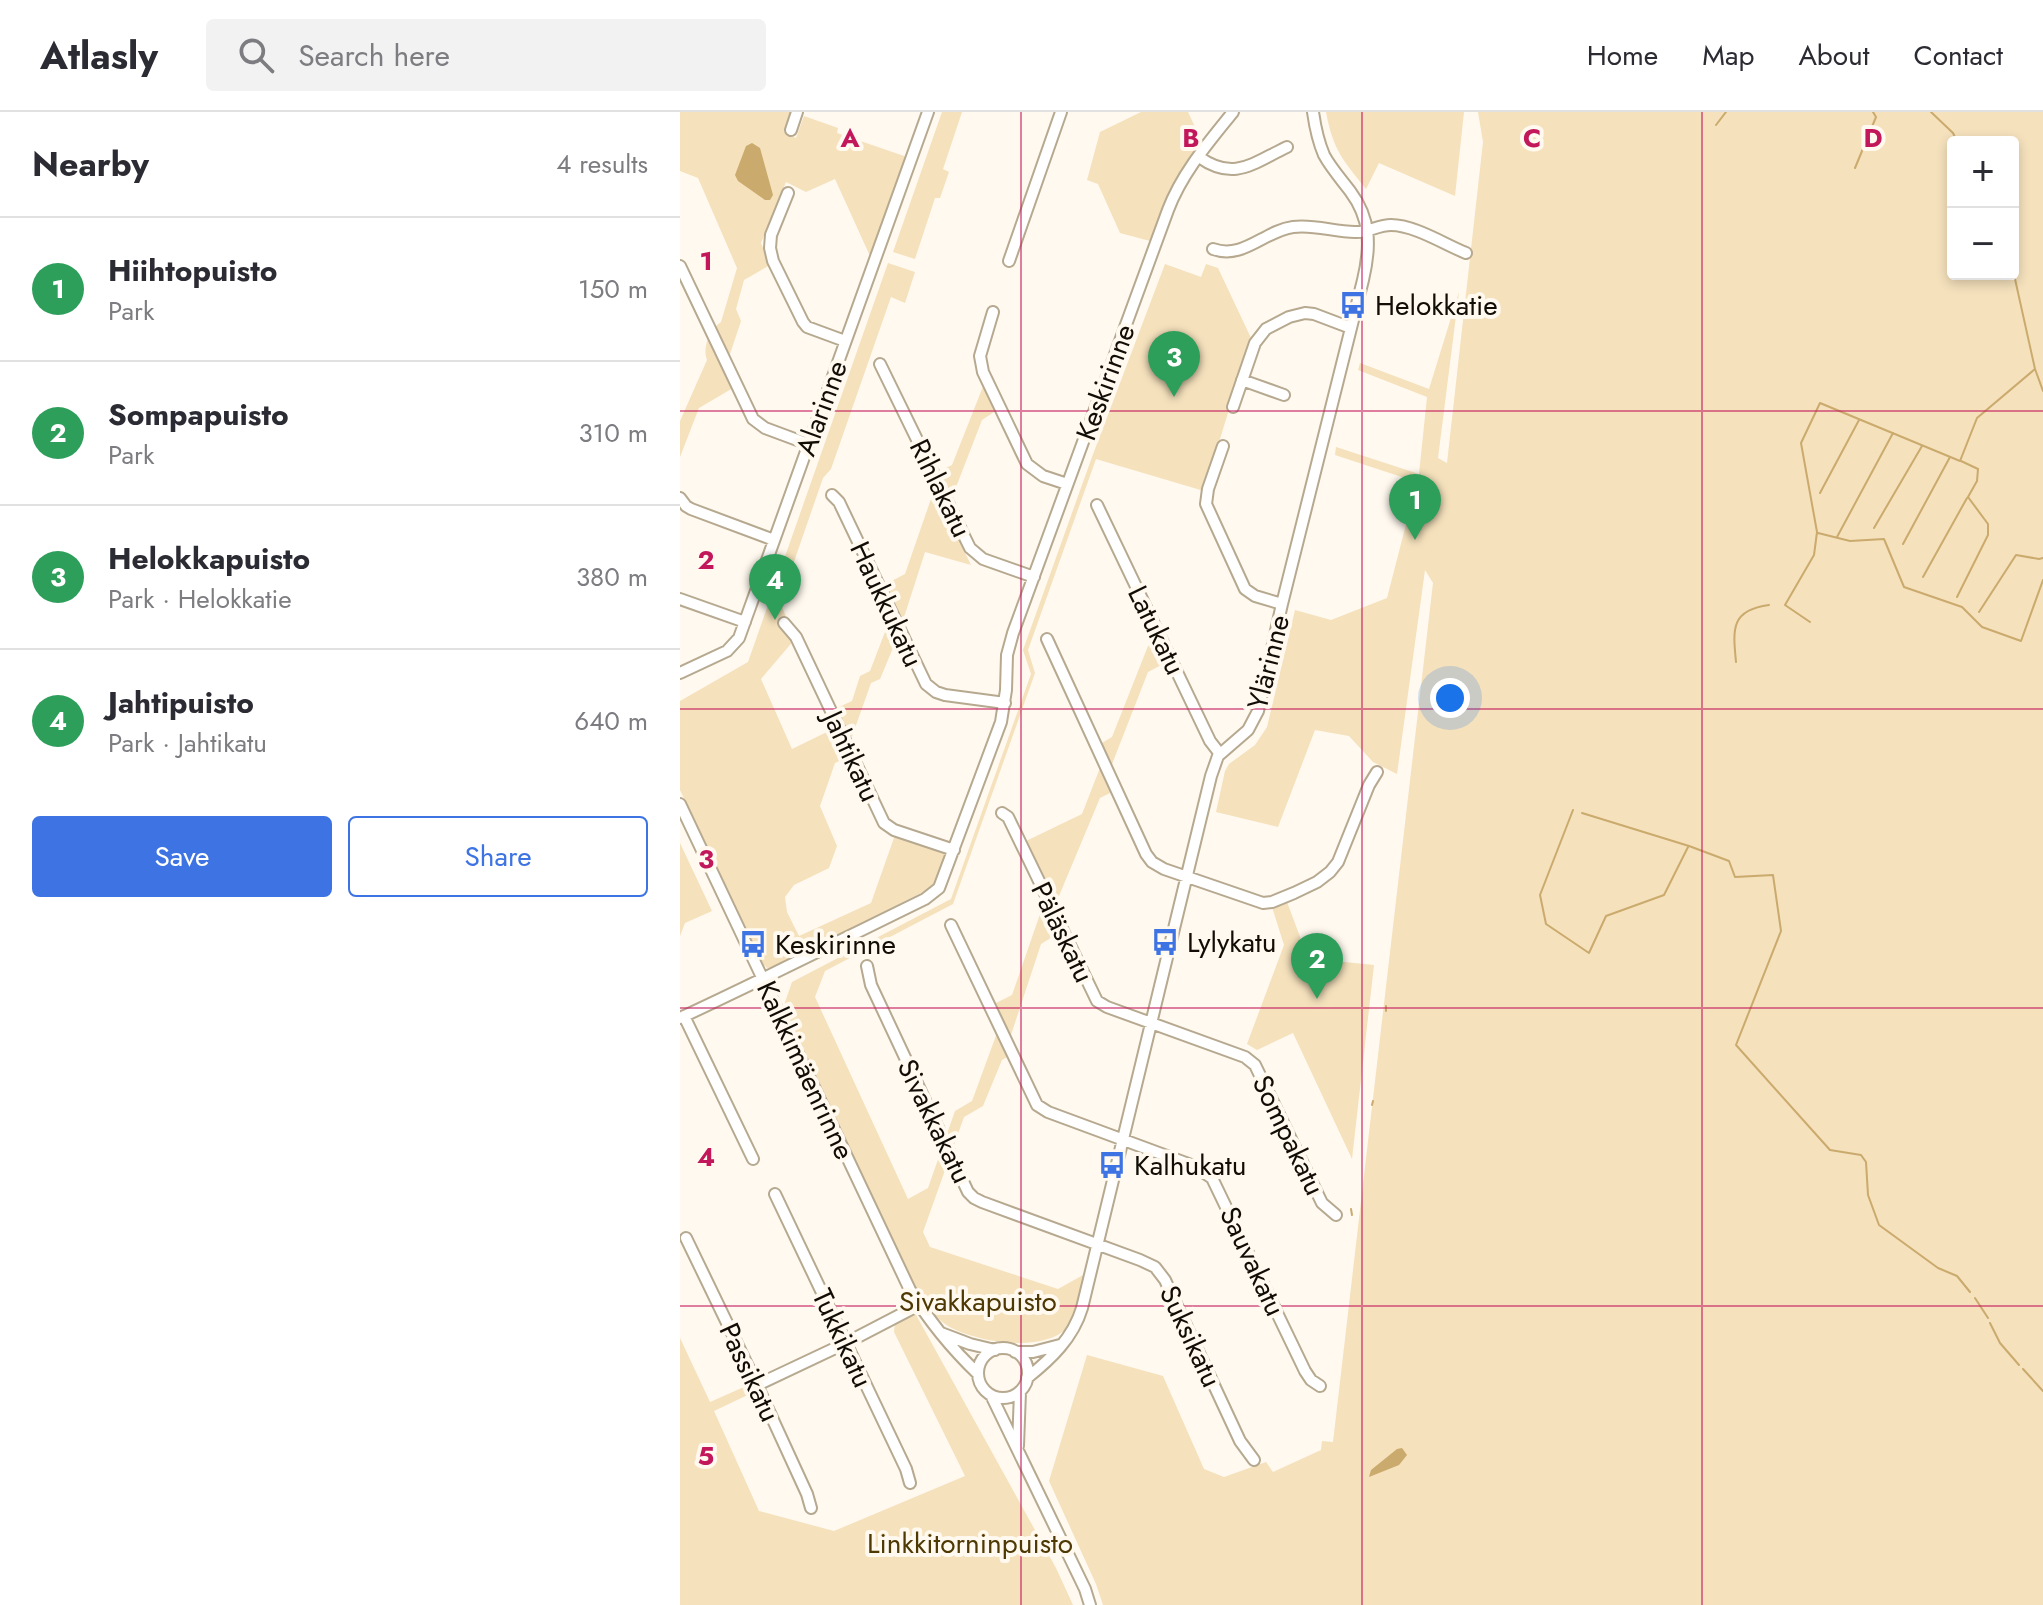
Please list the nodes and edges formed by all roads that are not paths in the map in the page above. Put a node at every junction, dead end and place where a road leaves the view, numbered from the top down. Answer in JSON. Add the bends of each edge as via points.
{"nodes":[{"id":1,"x":797,"y":112,"type":"edge"},
{"id":2,"x":928,"y":112,"type":"edge"},
{"id":3,"x":1061,"y":112,"type":"edge"},
{"id":4,"x":1233,"y":112,"type":"edge"},
{"id":5,"x":1313,"y":112,"type":"edge"},
{"id":6,"x":791,"y":130,"type":"dead end"},
{"id":7,"x":1287,"y":147,"type":"dead end"},
{"id":8,"x":1199,"y":157,"type":"junction"},
{"id":9,"x":788,"y":193,"type":"dead end"},
{"id":10,"x":1368,"y":230,"type":"junction"},
{"id":11,"x":1213,"y":249,"type":"dead end"},
{"id":12,"x":1466,"y":253,"type":"dead end"},
{"id":13,"x":1009,"y":261,"type":"dead end"},
{"id":14,"x":680,"y":266,"type":"edge"},
{"id":15,"x":993,"y":312,"type":"dead end"},
{"id":16,"x":1351,"y":328,"type":"junction"},
{"id":17,"x":845,"y":341,"type":"junction"},
{"id":18,"x":880,"y":364,"type":"dead end"},
{"id":19,"x":1242,"y":380,"type":"junction"},
{"id":20,"x":1284,"y":395,"type":"dead end"},
{"id":21,"x":1233,"y":407,"type":"dead end"},
{"id":22,"x":808,"y":444,"type":"junction"},
{"id":23,"x":1223,"y":446,"type":"dead end"},
{"id":24,"x":1067,"y":484,"type":"junction"},
{"id":25,"x":832,"y":495,"type":"dead end"},
{"id":26,"x":680,"y":498,"type":"edge"},
{"id":27,"x":1097,"y":505,"type":"dead end"},
{"id":28,"x":774,"y":540,"type":"junction"},
{"id":29,"x":1034,"y":577,"type":"junction"},
{"id":30,"x":680,"y":599,"type":"edge"},
{"id":31,"x":1282,"y":604,"type":"junction"},
{"id":32,"x":745,"y":622,"type":"junction"},
{"id":33,"x":784,"y":623,"type":"dead end"},
{"id":34,"x":1047,"y":639,"type":"dead end"},
{"id":35,"x":680,"y":673,"type":"edge"},
{"id":36,"x":1005,"y":703,"type":"junction"},
{"id":37,"x":1220,"y":754,"type":"junction"},
{"id":38,"x":1377,"y":772,"type":"dead end"},
{"id":39,"x":680,"y":804,"type":"edge"},
{"id":40,"x":1002,"y":813,"type":"dead end"},
{"id":41,"x":954,"y":850,"type":"junction"},
{"id":42,"x":1186,"y":877,"type":"junction"},
{"id":43,"x":951,"y":925,"type":"dead end"},
{"id":44,"x":867,"y":966,"type":"dead end"},
{"id":45,"x":762,"y":979,"type":"junction"},
{"id":46,"x":682,"y":1017,"type":"edge"},
{"id":47,"x":1151,"y":1023,"type":"junction"},
{"id":48,"x":1122,"y":1140,"type":"junction"},
{"id":49,"x":753,"y":1159,"type":"dead end"},
{"id":50,"x":775,"y":1194,"type":"dead end"},
{"id":51,"x":1336,"y":1215,"type":"dead end"},
{"id":52,"x":686,"y":1238,"type":"dead end"},
{"id":53,"x":1097,"y":1244,"type":"junction"},
{"id":54,"x":919,"y":1305,"type":"junction"},
{"id":55,"x":939,"y":1332,"type":"junction"},
{"id":56,"x":846,"y":1343,"type":"junction"},
{"id":57,"x":1062,"y":1344,"type":"junction"},
{"id":58,"x":995,"y":1350,"type":"junction"},
{"id":59,"x":1015,"y":1352,"type":"junction"},
{"id":60,"x":978,"y":1374,"type":"junction"},
{"id":61,"x":1027,"y":1378,"type":"junction"},
{"id":62,"x":757,"y":1385,"type":"junction"},
{"id":63,"x":1320,"y":1386,"type":"dead end"},
{"id":64,"x":1020,"y":1392,"type":"junction"},
{"id":65,"x":991,"y":1395,"type":"junction"},
{"id":66,"x":1018,"y":1448,"type":"junction"},
{"id":67,"x":1254,"y":1460,"type":"dead end"},
{"id":68,"x":910,"y":1483,"type":"dead end"},
{"id":69,"x":811,"y":1508,"type":"dead end"},
{"id":70,"x":1090,"y":1605,"type":"edge"}],
"edges":[{"from":1,"to":6,"type":"street"},
{"from":2,"to":17,"type":"street","name":"Alarinne"},
{"from":3,"to":13,"type":"street"},
{"from":4,"to":8,"type":"street","name":"Keskirinne"},
{"from":5,"to":10,"type":"street","name":"Ylärinne","via":[[1322,151],[1358,202]]},
{"from":7,"to":8,"type":"street","via":[[1236,170]]},
{"from":8,"to":24,"type":"street","name":"Keskirinne","via":[[1175,192]]},
{"from":9,"to":17,"type":"street","via":[[771,235],[773,261],[807,327]]},
{"from":10,"to":11,"type":"street","via":[[1294,227],[1234,252]]},
{"from":10,"to":12,"type":"street","via":[[1384,225],[1410,228]]},
{"from":10,"to":16,"type":"street","name":"Ylärinne","via":[[1367,263]]},
{"from":14,"to":22,"type":"street","via":[[753,419]]},
{"from":15,"to":24,"type":"street","via":[[980,356],[983,372],[1027,464]]},
{"from":16,"to":19,"type":"street","via":[[1310,313],[1279,322],[1259,335]]},
{"from":16,"to":31,"type":"street","name":"Ylärinne"},
{"from":17,"to":22,"type":"street","name":"Alarinne"},
{"from":18,"to":29,"type":"street","name":"Rihlakatu","via":[[970,548],[983,559]]},
{"from":19,"to":20,"type":"street"},
{"from":19,"to":21,"type":"street"},
{"from":22,"to":28,"type":"street","name":"Alarinne"},
{"from":23,"to":31,"type":"street","via":[[1206,493],[1207,509],[1245,589]]},
{"from":24,"to":29,"type":"street","name":"Keskirinne"},
{"from":25,"to":36,"type":"street","name":"Haukkukatu","via":[[926,684],[945,695]]},
{"from":26,"to":28,"type":"street","via":[[691,509]]},
{"from":27,"to":37,"type":"street","name":"Latukatu"},
{"from":28,"to":32,"type":"street","name":"Alarinne"},
{"from":29,"to":36,"type":"street","name":"Keskirinne","via":[[1008,649]]},
{"from":30,"to":32,"type":"street"},
{"from":31,"to":37,"type":"street","name":"Ylärinne","via":[[1258,711],[1248,730]]},
{"from":32,"to":35,"type":"street","name":"Alarinne","via":[[732,647]]},
{"from":33,"to":41,"type":"street","name":"Jahtikatu","via":[[796,637],[884,823]]},
{"from":34,"to":42,"type":"street","via":[[1149,859]]},
{"from":36,"to":41,"type":"street","name":"Keskirinne"},
{"from":37,"to":42,"type":"street","name":"Ylärinne"},
{"from":38,"to":42,"type":"street","via":[[1338,862],[1317,882],[1263,903]]},
{"from":39,"to":45,"type":"street","name":"Kalkkimäenrinne"},
{"from":40,"to":47,"type":"street","name":"Päläskatu","via":[[1097,1001]]},
{"from":41,"to":45,"type":"street","name":"Keskirinne","via":[[932,896]]},
{"from":42,"to":47,"type":"street","name":"Ylärinne"},
{"from":43,"to":48,"type":"street","via":[[1037,1105]]},
{"from":44,"to":53,"type":"street","name":"Sivakkakatu","via":[[871,985],[968,1192],[982,1202]]},
{"from":45,"to":46,"type":"street","name":"Keskirinne"},
{"from":45,"to":54,"type":"street","name":"Kalkkimäenrinne"},
{"from":46,"to":49,"type":"street"},
{"from":47,"to":48,"type":"street","name":"Ylärinne"},
{"from":47,"to":51,"type":"street","name":"Sompakatu","via":[[1255,1065],[1322,1203]]},
{"from":48,"to":53,"type":"street","name":"Ylärinne"},
{"from":48,"to":63,"type":"street","name":"Sauvakatu","via":[[1194,1166],[1212,1178],[1305,1371]]},
{"from":50,"to":56,"type":"street","name":"Tukkikatu"},
{"from":52,"to":62,"type":"street","name":"Passikatu"},
{"from":53,"to":57,"type":"street","name":"Ylärinne","via":[[1075,1329]]},
{"from":53,"to":67,"type":"street","name":"Suksikatu","via":[[1151,1264],[1162,1274],[1240,1441]]},
{"from":54,"to":55,"type":"street","name":"Kalkkimäenrinne"},
{"from":54,"to":56,"type":"street"},
{"from":55,"to":58,"type":"street"},
{"from":55,"to":60,"type":"street","name":"Kalkkimäenrinne"},
{"from":56,"to":62,"type":"street"},
{"from":56,"to":68,"type":"street","name":"Tukkikatu"},
{"from":57,"to":59,"type":"street"},
{"from":57,"to":61,"type":"street","name":"Ylärinne"},
{"from":58,"to":59,"type":"street"},
{"from":58,"to":60,"type":"street","via":[[983,1359]]},
{"from":59,"to":61,"type":"street","via":[[1025,1363]]},
{"from":60,"to":65,"type":"street"},
{"from":61,"to":64,"type":"street"},
{"from":62,"to":69,"type":"street","name":"Passikatu"},
{"from":64,"to":65,"type":"street","via":[[1006,1398]]},
{"from":64,"to":66,"type":"street"},
{"from":65,"to":66,"type":"street"},
{"from":66,"to":70,"type":"street"}]}
